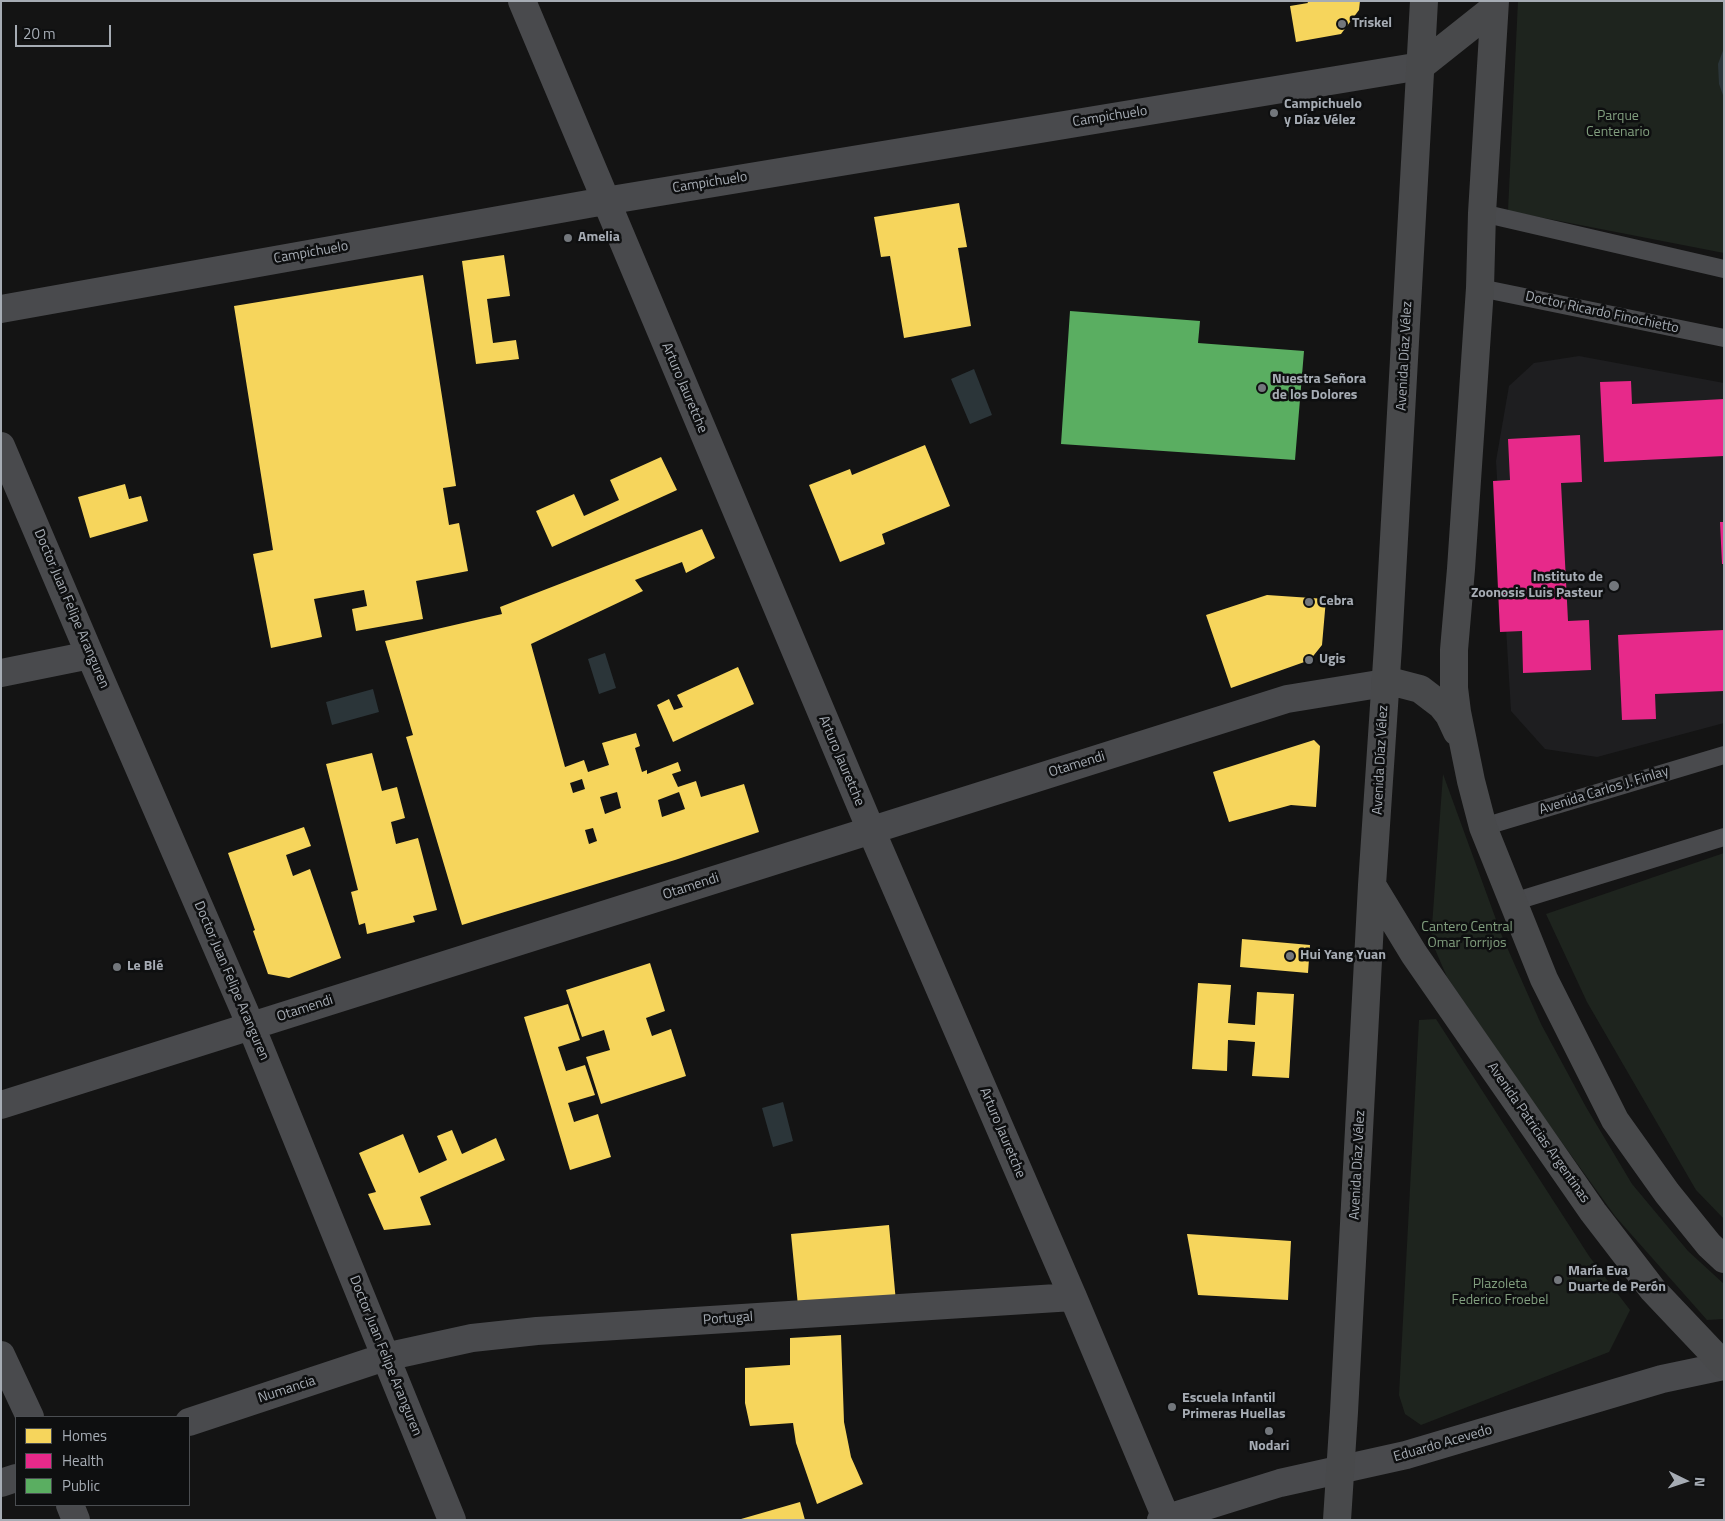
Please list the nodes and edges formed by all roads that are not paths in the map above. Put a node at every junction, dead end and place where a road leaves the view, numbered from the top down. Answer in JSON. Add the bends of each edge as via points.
{"nodes":[{"id":1,"x":522,"y":1,"type":"edge"},
{"id":2,"x":1424,"y":1,"type":"edge"},
{"id":3,"x":1494,"y":5,"type":"edge"},
{"id":4,"x":1421,"y":66,"type":"junction"},
{"id":5,"x":605,"y":201,"type":"junction"},
{"id":6,"x":1482,"y":213,"type":"junction"},
{"id":7,"x":1724,"y":270,"type":"edge"},
{"id":8,"x":1480,"y":288,"type":"junction"},
{"id":9,"x":1,"y":310,"type":"edge"},
{"id":10,"x":1724,"y":338,"type":"edge"},
{"id":11,"x":1,"y":446,"type":"edge"},
{"id":12,"x":90,"y":654,"type":"junction"},
{"id":13,"x":1,"y":673,"type":"edge"},
{"id":14,"x":1385,"y":683,"type":"junction"},
{"id":15,"x":1464,"y":749,"type":"junction"},
{"id":16,"x":1724,"y":756,"type":"edge"},
{"id":17,"x":1483,"y":827,"type":"junction"},
{"id":18,"x":871,"y":830,"type":"junction"},
{"id":19,"x":1724,"y":837,"type":"edge"},
{"id":20,"x":1372,"y":885,"type":"junction"},
{"id":21,"x":1513,"y":902,"type":"junction"},
{"id":22,"x":251,"y":1026,"type":"junction"},
{"id":23,"x":1,"y":1105,"type":"edge"},
{"id":24,"x":1724,"y":1259,"type":"edge"},
{"id":25,"x":1073,"y":1297,"type":"junction"},
{"id":26,"x":1,"y":1355,"type":"edge"},
{"id":27,"x":385,"y":1357,"type":"junction"},
{"id":28,"x":1724,"y":1366,"type":"edge"},
{"id":29,"x":30,"y":1416,"type":"edge"},
{"id":30,"x":190,"y":1422,"type":"edge"},
{"id":31,"x":1340,"y":1471,"type":"junction"},
{"id":32,"x":15,"y":1478,"type":"edge"},
{"id":33,"x":1,"y":1483,"type":"edge"},
{"id":34,"x":70,"y":1506,"type":"edge"},
{"id":35,"x":1163,"y":1519,"type":"edge"},
{"id":36,"x":76,"y":1520,"type":"edge"},
{"id":37,"x":452,"y":1520,"type":"edge"},
{"id":38,"x":1337,"y":1520,"type":"edge"}],
"edges":[{"from":1,"to":5,"type":"street","name":"Arturo Jauretche"},
{"from":2,"to":4,"type":"main road","name":"Avenida Díaz Vélez"},
{"from":3,"to":4,"type":"main road"},
{"from":3,"to":6,"type":"main road"},
{"from":4,"to":5,"type":"street","name":"Campichuelo"},
{"from":4,"to":14,"type":"main road","name":"Avenida Díaz Vélez"},
{"from":5,"to":9,"type":"street","name":"Campichuelo"},
{"from":5,"to":18,"type":"street","name":"Arturo Jauretche"},
{"from":6,"to":7,"type":"lane"},
{"from":6,"to":8,"type":"main road"},
{"from":8,"to":10,"type":"lane","name":"Doctor Ricardo Finochietto"},
{"from":8,"to":15,"type":"main road","via":[[1454,650],[1456,704]]},
{"from":11,"to":12,"type":"street","name":"Doctor Juan Felipe Aranguren"},
{"from":12,"to":13,"type":"street"},
{"from":12,"to":22,"type":"street","name":"Doctor Juan Felipe Aranguren"},
{"from":14,"to":15,"type":"main road","via":[[1411,685],[1432,697],[1449,715]]},
{"from":14,"to":18,"type":"street","name":"Otamendi","via":[[1287,699]]},
{"from":14,"to":20,"type":"main road","name":"Avenida Díaz Vélez"},
{"from":15,"to":17,"type":"main road"},
{"from":16,"to":17,"type":"lane","name":"Avenida Carlos J. Finlay"},
{"from":17,"to":21,"type":"main road"},
{"from":18,"to":22,"type":"street","name":"Otamendi"},
{"from":18,"to":25,"type":"street","name":"Arturo Jauretche"},
{"from":19,"to":21,"type":"lane"},
{"from":20,"to":28,"type":"main road","name":"Avenida Patricias Argentinas","via":[[1424,968],[1593,1212],[1653,1290]]},
{"from":20,"to":31,"type":"main road","name":"Avenida Díaz Vélez"},
{"from":21,"to":24,"type":"main road","via":[[1544,979],[1615,1120],[1666,1193]]},
{"from":22,"to":23,"type":"street","name":"Otamendi"},
{"from":22,"to":27,"type":"street","name":"Doctor Juan Felipe Aranguren"},
{"from":25,"to":27,"type":"street","name":"Portugal","via":[[537,1330],[472,1338]]},
{"from":25,"to":35,"type":"street","name":"Arturo Jauretche"},
{"from":26,"to":29,"type":"street"},
{"from":27,"to":30,"type":"street","name":"Numancia"},
{"from":27,"to":37,"type":"street","name":"Doctor Juan Felipe Aranguren"},
{"from":28,"to":31,"type":"street","name":"Eduardo Acevedo","via":[[1662,1379],[1406,1455]]},
{"from":31,"to":35,"type":"street","name":"Eduardo Acevedo","via":[[1280,1483]]},
{"from":31,"to":38,"type":"main road","name":"Avenida Díaz Vélez"},
{"from":32,"to":33,"type":"street"},
{"from":34,"to":36,"type":"street"}]}
